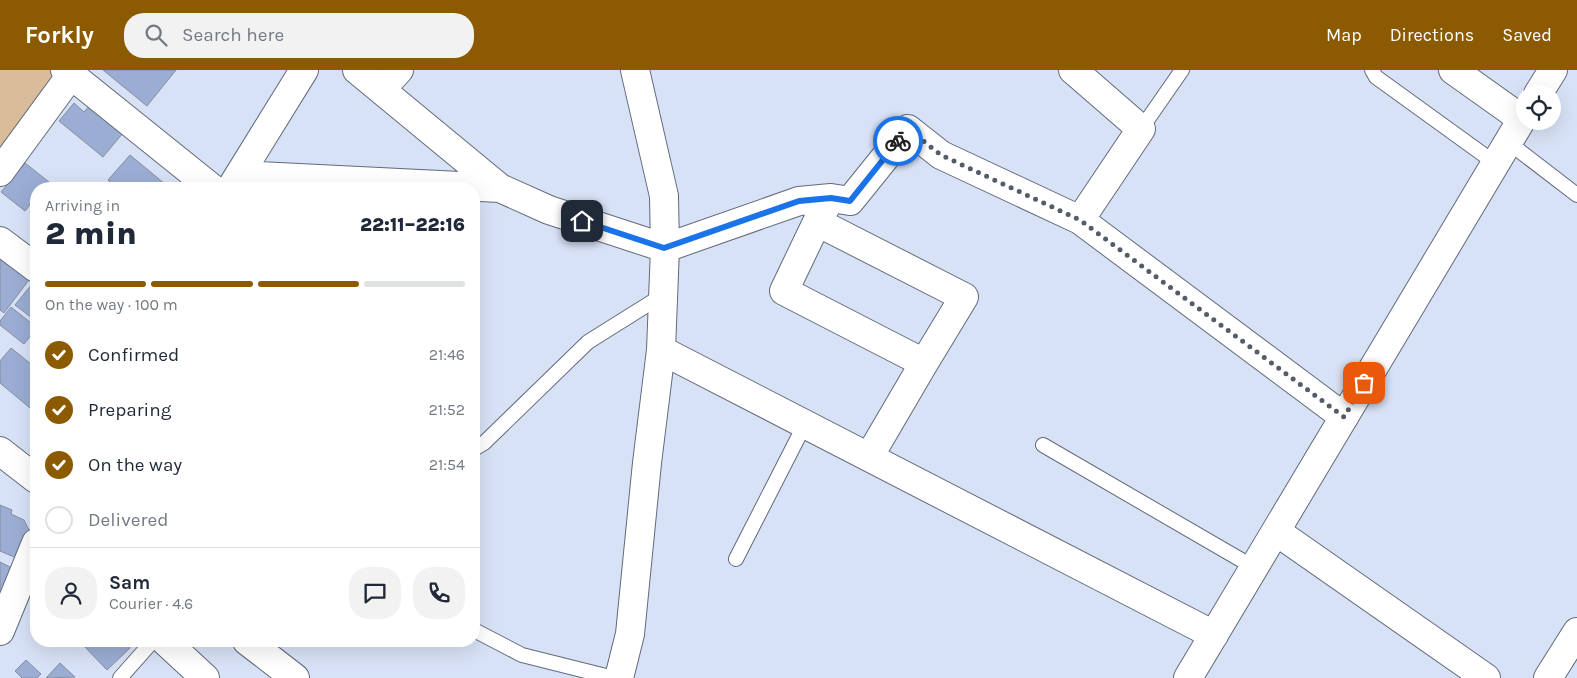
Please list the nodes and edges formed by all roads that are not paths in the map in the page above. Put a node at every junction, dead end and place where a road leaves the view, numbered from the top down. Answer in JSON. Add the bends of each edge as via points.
{"nodes":[{"id":1,"x":304,"y":70,"type":"edge"},
{"id":2,"x":357,"y":70,"type":"edge"},
{"id":3,"x":636,"y":70,"type":"edge"},
{"id":4,"x":1073,"y":70,"type":"edge"},
{"id":5,"x":1182,"y":70,"type":"edge"},
{"id":6,"x":1372,"y":70,"type":"edge"},
{"id":7,"x":1453,"y":70,"type":"edge"},
{"id":8,"x":1553,"y":70,"type":"edge"},
{"id":9,"x":68,"y":72,"type":"edge"},
{"id":10,"x":390,"y":80,"type":"edge"},
{"id":11,"x":1544,"y":85,"type":"edge"},
{"id":12,"x":1516,"y":112,"type":"edge"},
{"id":13,"x":1141,"y":129,"type":"junction"},
{"id":14,"x":1516,"y":130,"type":"edge"},
{"id":15,"x":1502,"y":153,"type":"junction"},
{"id":16,"x":0,"y":172,"type":"edge"},
{"id":17,"x":204,"y":182,"type":"edge"},
{"id":18,"x":235,"y":182,"type":"edge"},
{"id":19,"x":480,"y":188,"type":"edge"},
{"id":20,"x":500,"y":188,"type":"junction"},
{"id":21,"x":1577,"y":195,"type":"edge"},
{"id":22,"x":831,"y":198,"type":"junction"},
{"id":23,"x":1080,"y":220,"type":"junction"},
{"id":24,"x":817,"y":222,"type":"junction"},
{"id":25,"x":0,"y":241,"type":"edge"},
{"id":26,"x":664,"y":248,"type":"junction"},
{"id":27,"x":30,"y":264,"type":"edge"},
{"id":28,"x":663,"y":295,"type":"junction"},
{"id":29,"x":661,"y":350,"type":"junction"},
{"id":30,"x":924,"y":363,"type":"junction"},
{"id":31,"x":1344,"y":417,"type":"junction"},
{"id":32,"x":805,"y":424,"type":"junction"},
{"id":33,"x":480,"y":445,"type":"edge"},
{"id":34,"x":1043,"y":445,"type":"dead end"},
{"id":35,"x":0,"y":451,"type":"edge"},
{"id":36,"x":869,"y":457,"type":"junction"},
{"id":37,"x":30,"y":474,"type":"edge"},
{"id":38,"x":1277,"y":532,"type":"junction"},
{"id":39,"x":30,"y":557,"type":"edge"},
{"id":40,"x":736,"y":559,"type":"dead end"},
{"id":41,"x":1255,"y":568,"type":"junction"},
{"id":42,"x":0,"y":631,"type":"edge"},
{"id":43,"x":1577,"y":632,"type":"edge"},
{"id":44,"x":480,"y":633,"type":"edge"},
{"id":45,"x":1214,"y":635,"type":"junction"},
{"id":46,"x":147,"y":647,"type":"edge"},
{"id":47,"x":172,"y":647,"type":"edge"},
{"id":48,"x":255,"y":647,"type":"edge"},
{"id":49,"x":120,"y":678,"type":"edge"},
{"id":50,"x":205,"y":678,"type":"edge"},
{"id":51,"x":295,"y":678,"type":"edge"},
{"id":52,"x":614,"y":678,"type":"edge"},
{"id":53,"x":619,"y":678,"type":"edge"},
{"id":54,"x":1188,"y":678,"type":"edge"},
{"id":55,"x":1486,"y":678,"type":"edge"},
{"id":56,"x":1548,"y":678,"type":"edge"}],
"edges":[{"from":1,"to":18,"type":"street"},
{"from":2,"to":10,"type":"street"},
{"from":3,"to":26,"type":"street","via":[[664,196]]},
{"from":4,"to":13,"type":"street"},
{"from":5,"to":13,"type":"lane"},
{"from":6,"to":15,"type":"lane","via":[[1376,77]]},
{"from":7,"to":12,"type":"street"},
{"from":8,"to":11,"type":"street"},
{"from":9,"to":16,"type":"street"},
{"from":9,"to":17,"type":"street"},
{"from":10,"to":20,"type":"street"},
{"from":13,"to":23,"type":"street"},
{"from":14,"to":15,"type":"street"},
{"from":15,"to":21,"type":"lane"},
{"from":15,"to":31,"type":"street"},
{"from":19,"to":20,"type":"street"},
{"from":20,"to":26,"type":"street","via":[[549,210]]},
{"from":22,"to":23,"type":"street","via":[[850,201],[908,129],[941,155]]},
{"from":22,"to":24,"type":"street"},
{"from":22,"to":26,"type":"street","via":[[799,201]]},
{"from":23,"to":31,"type":"street"},
{"from":24,"to":30,"type":"street","via":[[784,290]]},
{"from":24,"to":30,"type":"street","via":[[964,297]]},
{"from":25,"to":27,"type":"street"},
{"from":26,"to":28,"type":"street"},
{"from":28,"to":29,"type":"street"},
{"from":28,"to":33,"type":"lane","via":[[588,342]]},
{"from":29,"to":32,"type":"street"},
{"from":29,"to":53,"type":"street","via":[[646,463],[630,634]]},
{"from":30,"to":36,"type":"street"},
{"from":31,"to":38,"type":"street"},
{"from":32,"to":36,"type":"street"},
{"from":32,"to":40,"type":"lane"},
{"from":34,"to":41,"type":"lane"},
{"from":35,"to":37,"type":"street"},
{"from":36,"to":45,"type":"street"},
{"from":38,"to":41,"type":"street"},
{"from":38,"to":55,"type":"street"},
{"from":39,"to":42,"type":"street"},
{"from":41,"to":45,"type":"street"},
{"from":43,"to":56,"type":"street"},
{"from":44,"to":52,"type":"lane","via":[[522,655]]},
{"from":45,"to":54,"type":"street"},
{"from":46,"to":49,"type":"lane"},
{"from":47,"to":50,"type":"street"},
{"from":48,"to":51,"type":"street"}]}
